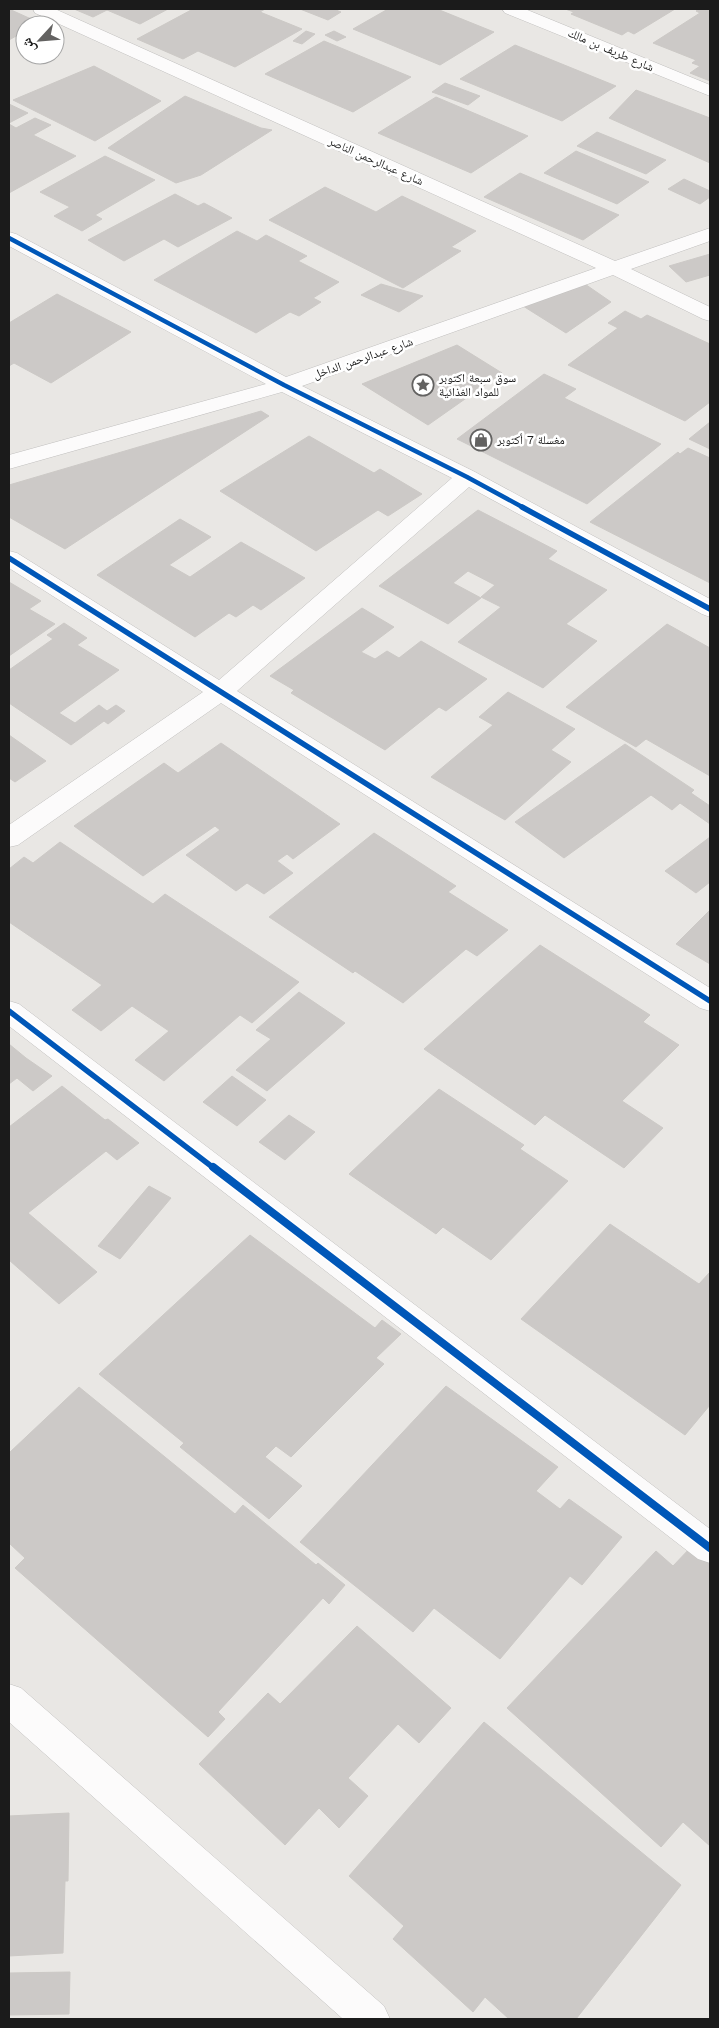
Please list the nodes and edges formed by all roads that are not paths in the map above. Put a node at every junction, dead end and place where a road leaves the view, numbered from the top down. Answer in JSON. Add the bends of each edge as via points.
{"nodes":[{"id":1,"x":41,"y":9,"type":"edge"},
{"id":2,"x":511,"y":9,"type":"edge"},
{"id":3,"x":710,"y":91,"type":"edge"},
{"id":4,"x":710,"y":234,"type":"edge"},
{"id":5,"x":9,"y":238,"type":"edge"},
{"id":6,"x":616,"y":269,"type":"junction"},
{"id":7,"x":710,"y":315,"type":"edge"},
{"id":8,"x":284,"y":385,"type":"junction"},
{"id":9,"x":9,"y":462,"type":"edge"},
{"id":10,"x":467,"y":477,"type":"junction"},
{"id":11,"x":9,"y":558,"type":"edge"},
{"id":12,"x":710,"y":609,"type":"edge"},
{"id":13,"x":220,"y":692,"type":"junction"},
{"id":14,"x":9,"y":838,"type":"edge"},
{"id":15,"x":710,"y":1000,"type":"edge"},
{"id":16,"x":9,"y":1011,"type":"edge"},
{"id":17,"x":710,"y":1548,"type":"edge"},
{"id":18,"x":9,"y":1700,"type":"edge"},
{"id":19,"x":371,"y":2019,"type":"edge"}],
"edges":[{"from":1,"to":6,"type":"street","name":"شارع عبدالرحمن الناصر"},
{"from":2,"to":3,"type":"street","name":"شارع طريف بن مالك"},
{"from":4,"to":6,"type":"street","name":"شارع عبدالرحمن الداخل"},
{"from":5,"to":8,"type":"street"},
{"from":6,"to":7,"type":"street","name":"شارع عبدالرحمن الناصر"},
{"from":6,"to":8,"type":"street","name":"شارع عبدالرحمن الداخل"},
{"from":8,"to":9,"type":"street","name":"شارع عبدالرحمن الداخل"},
{"from":8,"to":10,"type":"street"},
{"from":10,"to":12,"type":"street"},
{"from":10,"to":13,"type":"street"},
{"from":11,"to":13,"type":"street"},
{"from":13,"to":14,"type":"street"},
{"from":13,"to":15,"type":"street"},
{"from":16,"to":17,"type":"street"},
{"from":18,"to":19,"type":"street"}]}
